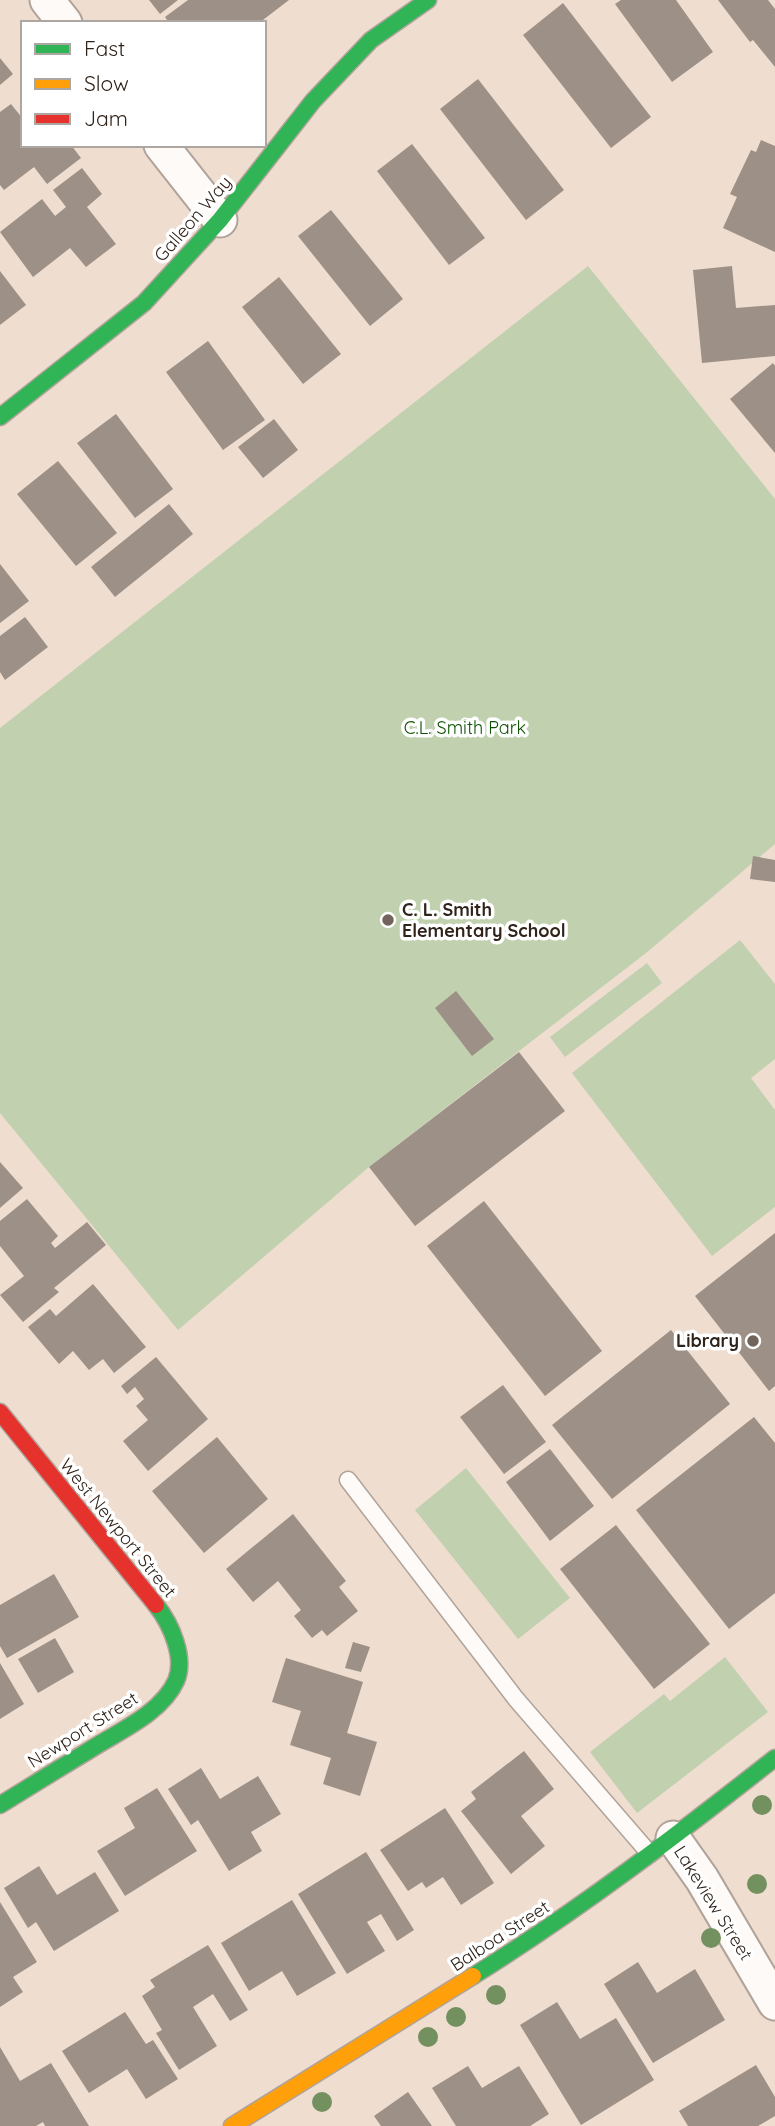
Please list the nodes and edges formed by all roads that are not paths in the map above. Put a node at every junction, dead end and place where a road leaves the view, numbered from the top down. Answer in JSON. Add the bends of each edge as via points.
{"nodes":[{"id":1,"x":47,"y":0,"type":"edge"},
{"id":2,"x":428,"y":0,"type":"edge"},
{"id":3,"x":63,"y":21,"type":"edge"},
{"id":4,"x":164,"y":147,"type":"edge"},
{"id":5,"x":220,"y":220,"type":"junction"},
{"id":6,"x":0,"y":417,"type":"edge"},
{"id":7,"x":0,"y":1412,"type":"edge"},
{"id":8,"x":348,"y":1480,"type":"dead end"},
{"id":9,"x":179,"y":1679,"type":"joint"},
{"id":10,"x":775,"y":1758,"type":"edge"},
{"id":11,"x":0,"y":1805,"type":"edge"},
{"id":12,"x":661,"y":1846,"type":"junction"},
{"id":13,"x":775,"y":2003,"type":"edge"},
{"id":14,"x":232,"y":2126,"type":"edge"}],
"edges":[{"from":1,"to":3,"type":"street"},
{"from":2,"to":5,"type":"street","name":"Galleon Way","via":[[371,40],[313,101]]},
{"from":4,"to":5,"type":"street"},
{"from":5,"to":6,"type":"street","name":"Galleon Way","via":[[144,303]]},
{"from":7,"to":9,"type":"street","name":"West Newport Street","via":[[161,1611],[173,1635]]},
{"from":8,"to":12,"type":"lane","via":[[516,1699]]},
{"from":9,"to":11,"type":"street","name":"Newport Street","via":[[167,1698],[147,1714]]},
{"from":10,"to":12,"type":"street","name":"Balboa Street"},
{"from":12,"to":13,"type":"street","name":"Lakeview Street","via":[[702,1879]]},
{"from":12,"to":14,"type":"street","name":"Balboa Street","via":[[544,1932]]}]}
